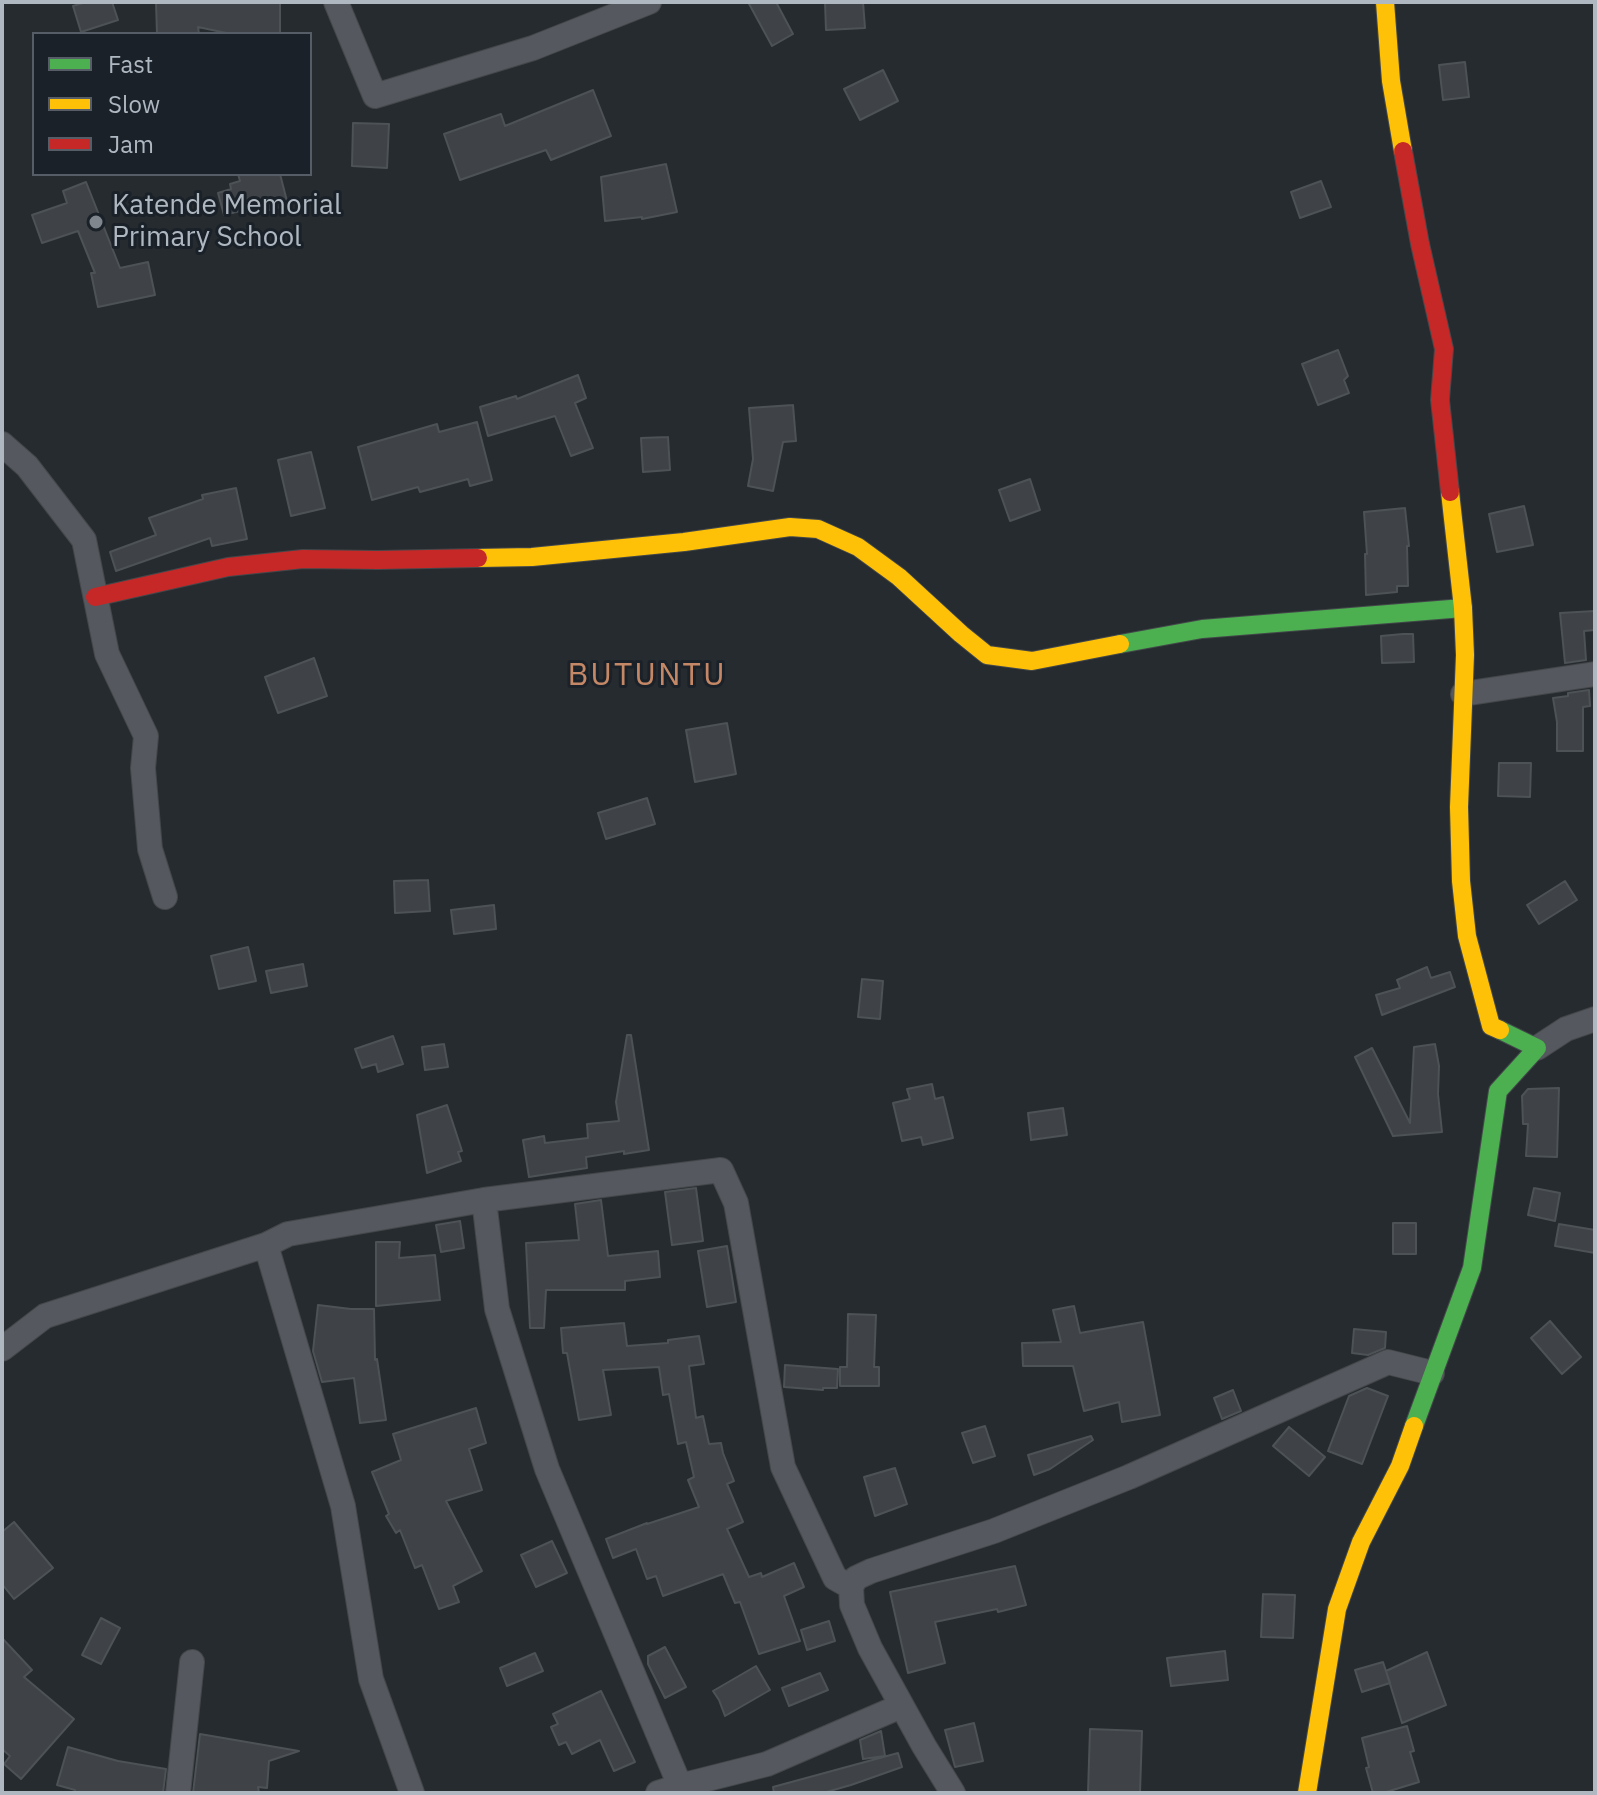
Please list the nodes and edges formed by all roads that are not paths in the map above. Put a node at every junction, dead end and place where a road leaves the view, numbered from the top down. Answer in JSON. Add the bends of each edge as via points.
{"nodes":[{"id":1,"x":336,"y":2,"type":"edge"},
{"id":2,"x":649,"y":2,"type":"edge"},
{"id":3,"x":1385,"y":2,"type":"edge"},
{"id":4,"x":2,"y":444,"type":"edge"},
{"id":5,"x":95,"y":597,"type":"junction"},
{"id":6,"x":1463,"y":608,"type":"junction"},
{"id":7,"x":1595,"y":674,"type":"edge"},
{"id":8,"x":1463,"y":694,"type":"junction"},
{"id":9,"x":165,"y":897,"type":"dead end"},
{"id":10,"x":1595,"y":1019,"type":"edge"},
{"id":11,"x":1491,"y":1026,"type":"junction"},
{"id":12,"x":1537,"y":1048,"type":"junction"},
{"id":13,"x":1498,"y":1091,"type":"junction"},
{"id":14,"x":484,"y":1200,"type":"junction"},
{"id":15,"x":266,"y":1245,"type":"junction"},
{"id":16,"x":2,"y":1349,"type":"edge"},
{"id":17,"x":1432,"y":1373,"type":"junction"},
{"id":18,"x":851,"y":1587,"type":"junction"},
{"id":19,"x":192,"y":1662,"type":"dead end"},
{"id":20,"x":901,"y":1706,"type":"junction"},
{"id":21,"x":669,"y":1789,"type":"edge"},
{"id":22,"x":178,"y":1793,"type":"edge"},
{"id":23,"x":412,"y":1793,"type":"edge"},
{"id":24,"x":953,"y":1793,"type":"edge"},
{"id":25,"x":1307,"y":1793,"type":"edge"}],
"edges":[{"from":1,"to":2,"type":"street","via":[[375,96],[533,48]]},
{"from":3,"to":6,"type":"street","via":[[1391,81],[1444,349],[1440,400]]},
{"from":4,"to":5,"type":"street","via":[[27,466],[84,540]]},
{"from":5,"to":6,"type":"street","via":[[243,565],[303,559],[532,557],[790,527],[818,529],[858,547],[987,655],[1032,661],[1202,629]]},
{"from":5,"to":9,"type":"street","via":[[107,654],[146,736],[143,768],[150,849]]},
{"from":6,"to":8,"type":"street"},
{"from":7,"to":8,"type":"street"},
{"from":8,"to":11,"type":"street","via":[[1461,881],[1467,936]]},
{"from":10,"to":12,"type":"street","via":[[1566,1029]]},
{"from":11,"to":12,"type":"street"},
{"from":11,"to":13,"type":"street"},
{"from":12,"to":13,"type":"street"},
{"from":13,"to":17,"type":"street","via":[[1472,1268]]},
{"from":14,"to":15,"type":"street","via":[[288,1234]]},
{"from":14,"to":18,"type":"street","via":[[721,1170],[736,1203],[783,1467],[835,1578]]},
{"from":14,"to":21,"type":"street","via":[[497,1309],[547,1469]]},
{"from":15,"to":16,"type":"street","via":[[45,1316]]},
{"from":15,"to":23,"type":"street","via":[[343,1506],[371,1679]]},
{"from":17,"to":18,"type":"street","via":[[1388,1362],[1129,1477],[994,1531],[871,1571]]},
{"from":17,"to":25,"type":"street","via":[[1400,1466],[1361,1542],[1337,1609]]},
{"from":18,"to":20,"type":"street","via":[[852,1605]]},
{"from":19,"to":22,"type":"street"},
{"from":20,"to":21,"type":"street","via":[[767,1764]]},
{"from":20,"to":24,"type":"street"}]}
